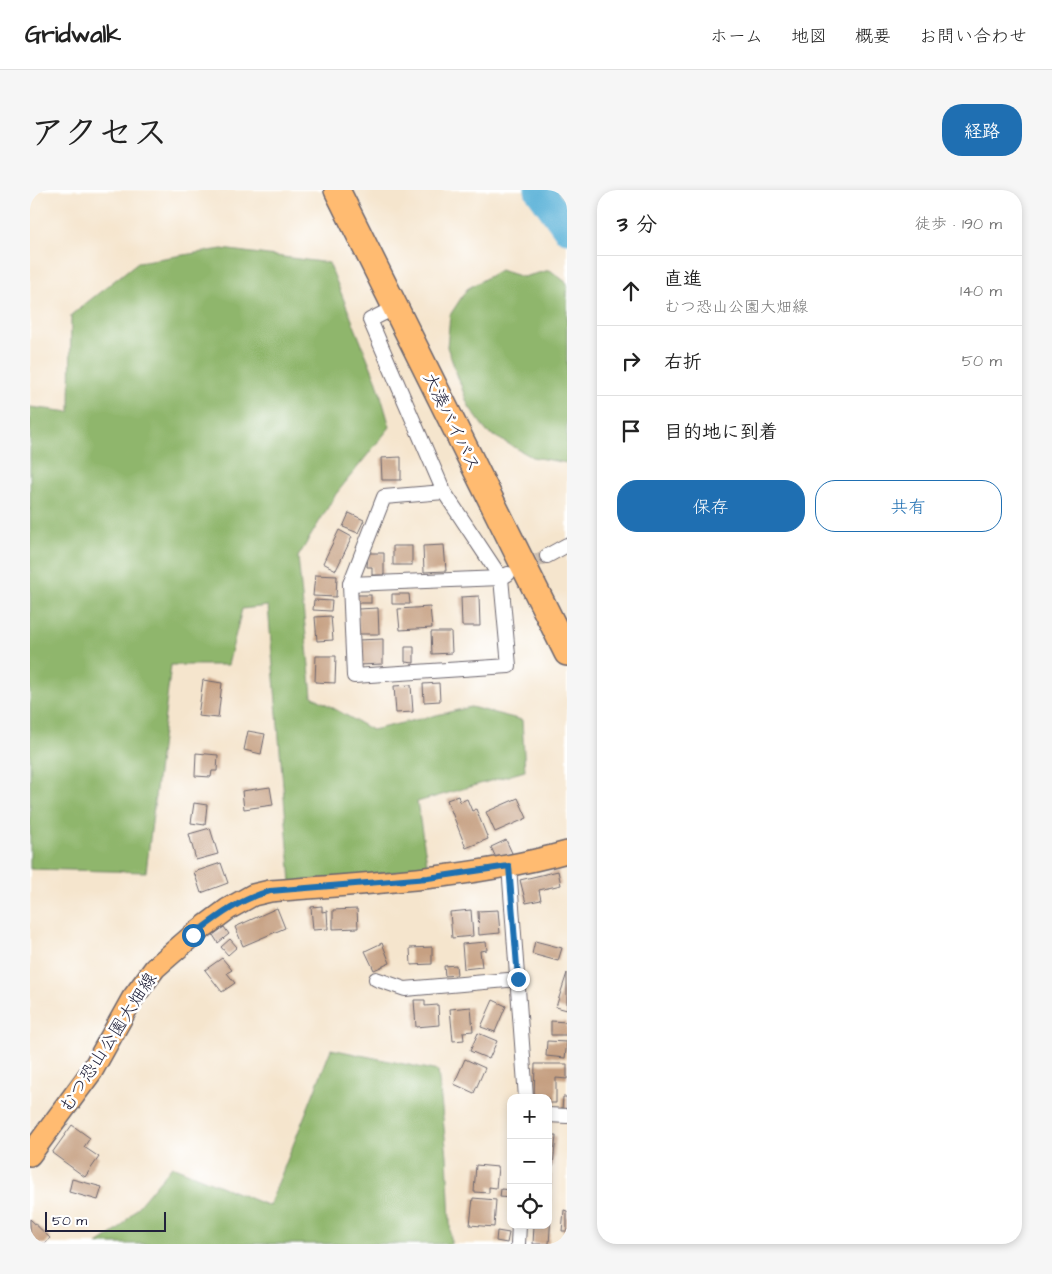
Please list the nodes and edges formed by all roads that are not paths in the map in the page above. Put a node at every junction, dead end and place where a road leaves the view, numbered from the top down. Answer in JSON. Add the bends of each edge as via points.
{"nodes":[{"id":1,"x":337,"y":190,"type":"edge"},
{"id":2,"x":396,"y":307,"type":"junction"},
{"id":3,"x":444,"y":492,"type":"junction"},
{"id":4,"x":567,"y":544,"type":"edge"},
{"id":5,"x":547,"y":556,"type":"tunnel mouth"},
{"id":6,"x":504,"y":576,"type":"junction"},
{"id":7,"x":350,"y":584,"type":"junction"},
{"id":8,"x":567,"y":653,"type":"edge"},
{"id":9,"x":567,"y":852,"type":"edge"},
{"id":10,"x":509,"y":866,"type":"junction"},
{"id":11,"x":376,"y":979,"type":"dead end"},
{"id":12,"x":518,"y":979,"type":"junction"},
{"id":13,"x":526,"y":1094,"type":"edge"},
{"id":14,"x":552,"y":1115,"type":"edge"},
{"id":15,"x":567,"y":1116,"type":"edge"},
{"id":16,"x":30,"y":1155,"type":"edge"},
{"id":17,"x":520,"y":1229,"type":"edge"},
{"id":18,"x":518,"y":1244,"type":"edge"}],
"edges":[{"from":1,"to":2,"type":"highway","name":"大湊バイパス"},
{"from":2,"to":3,"type":"street","via":[[370,320]]},
{"from":2,"to":8,"type":"highway","name":"大湊バイパス"},
{"from":3,"to":6,"type":"street"},
{"from":3,"to":7,"type":"street","via":[[384,497]]},
{"from":4,"to":5,"type":"street"},
{"from":6,"to":7,"type":"street"},
{"from":6,"to":7,"type":"street","via":[[509,666],[354,676]]},
{"from":9,"to":10,"type":"main road","name":"むつ恐山公園大畑線"},
{"from":10,"to":12,"type":"street"},
{"from":10,"to":16,"type":"main road","name":"むつ恐山公園大畑線","via":[[428,878],[270,891],[228,909],[155,968],[132,999],[92,1071]]},
{"from":11,"to":12,"type":"street","via":[[405,989]]},
{"from":12,"to":13,"type":"street"},
{"from":14,"to":15,"type":"street"},
{"from":17,"to":18,"type":"street"}]}
